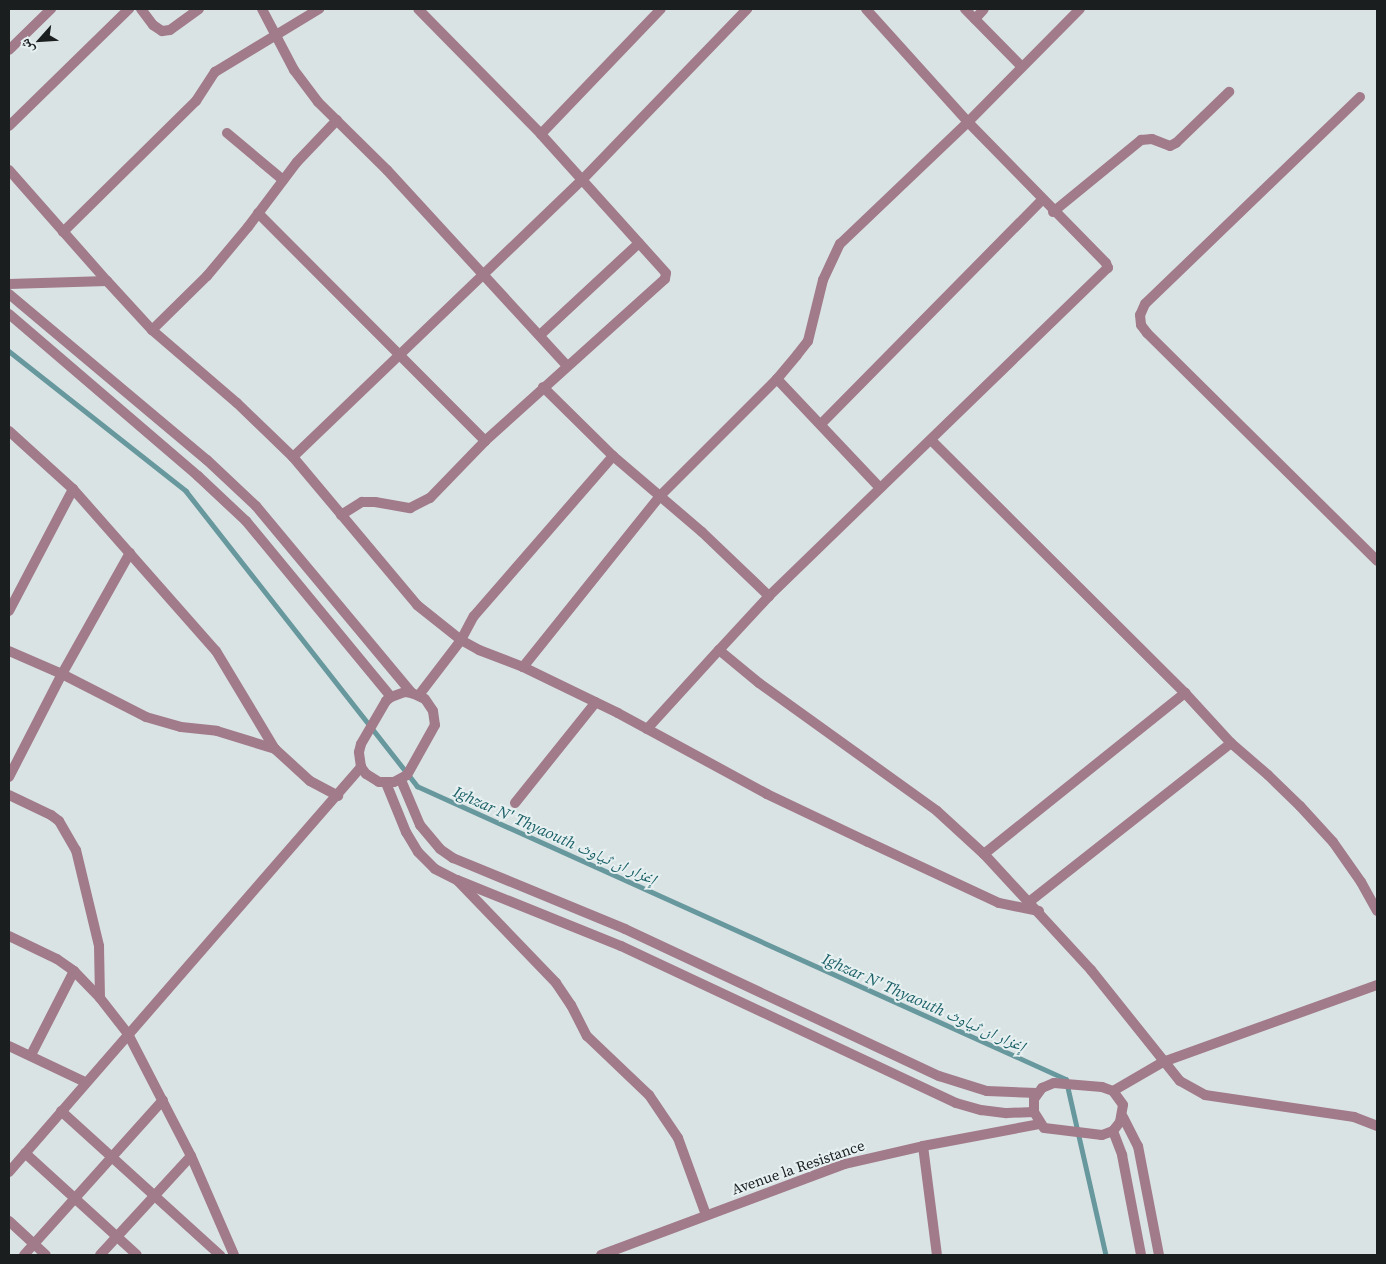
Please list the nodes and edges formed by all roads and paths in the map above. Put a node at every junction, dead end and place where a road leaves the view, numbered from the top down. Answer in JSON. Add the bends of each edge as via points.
{"nodes":[{"id":1,"x":52,"y":9,"type":"edge"},
{"id":2,"x":129,"y":9,"type":"edge"},
{"id":3,"x":141,"y":9,"type":"edge"},
{"id":4,"x":199,"y":9,"type":"edge"},
{"id":5,"x":262,"y":9,"type":"edge"},
{"id":6,"x":319,"y":9,"type":"edge"},
{"id":7,"x":418,"y":9,"type":"edge"},
{"id":8,"x":661,"y":9,"type":"edge"},
{"id":9,"x":747,"y":9,"type":"edge"},
{"id":10,"x":866,"y":9,"type":"edge"},
{"id":11,"x":965,"y":9,"type":"edge"},
{"id":12,"x":984,"y":9,"type":"edge"},
{"id":13,"x":1080,"y":9,"type":"edge"},
{"id":14,"x":975,"y":19,"type":"junction"},
{"id":15,"x":275,"y":36,"type":"junction"},
{"id":16,"x":9,"y":50,"type":"edge"},
{"id":17,"x":1022,"y":67,"type":"junction"},
{"id":18,"x":1229,"y":92,"type":"dead end"},
{"id":19,"x":1360,"y":96,"type":"dead end"},
{"id":20,"x":336,"y":120,"type":"junction"},
{"id":21,"x":968,"y":122,"type":"junction"},
{"id":22,"x":9,"y":126,"type":"edge"},
{"id":23,"x":227,"y":133,"type":"dead end"},
{"id":24,"x":541,"y":134,"type":"junction"},
{"id":25,"x":9,"y":170,"type":"edge"},
{"id":26,"x":283,"y":180,"type":"junction"},
{"id":27,"x":582,"y":180,"type":"junction"},
{"id":28,"x":1042,"y":200,"type":"junction"},
{"id":29,"x":1054,"y":212,"type":"junction"},
{"id":30,"x":258,"y":213,"type":"junction"},
{"id":31,"x":63,"y":232,"type":"junction"},
{"id":32,"x":639,"y":243,"type":"junction"},
{"id":33,"x":484,"y":275,"type":"junction"},
{"id":34,"x":107,"y":281,"type":"junction"},
{"id":35,"x":9,"y":284,"type":"edge"},
{"id":36,"x":9,"y":294,"type":"edge"},
{"id":37,"x":9,"y":314,"type":"edge"},
{"id":38,"x":152,"y":330,"type":"junction"},
{"id":39,"x":540,"y":335,"type":"junction"},
{"id":40,"x":399,"y":356,"type":"junction"},
{"id":41,"x":566,"y":365,"type":"junction"},
{"id":42,"x":777,"y":379,"type":"junction"},
{"id":43,"x":543,"y":387,"type":"junction"},
{"id":44,"x":821,"y":424,"type":"junction"},
{"id":45,"x":10,"y":437,"type":"edge"},
{"id":46,"x":931,"y":440,"type":"junction"},
{"id":47,"x":485,"y":441,"type":"junction"},
{"id":48,"x":613,"y":456,"type":"junction"},
{"id":49,"x":293,"y":457,"type":"junction"},
{"id":50,"x":880,"y":488,"type":"junction"},
{"id":51,"x":73,"y":489,"type":"junction"},
{"id":52,"x":660,"y":496,"type":"junction"},
{"id":53,"x":341,"y":515,"type":"junction"},
{"id":54,"x":130,"y":553,"type":"junction"},
{"id":55,"x":1377,"y":561,"type":"edge"},
{"id":56,"x":769,"y":596,"type":"junction"},
{"id":57,"x":9,"y":611,"type":"edge"},
{"id":58,"x":461,"y":640,"type":"junction"},
{"id":59,"x":719,"y":650,"type":"junction"},
{"id":60,"x":9,"y":651,"type":"edge"},
{"id":61,"x":523,"y":667,"type":"junction"},
{"id":62,"x":62,"y":674,"type":"junction"},
{"id":63,"x":1185,"y":693,"type":"junction"},
{"id":64,"x":416,"y":694,"type":"junction"},
{"id":65,"x":391,"y":697,"type":"junction"},
{"id":66,"x":596,"y":702,"type":"junction"},
{"id":67,"x":647,"y":729,"type":"junction"},
{"id":68,"x":1231,"y":743,"type":"junction"},
{"id":69,"x":275,"y":749,"type":"junction"},
{"id":70,"x":361,"y":767,"type":"junction"},
{"id":71,"x":9,"y":777,"type":"edge"},
{"id":72,"x":401,"y":780,"type":"junction"},
{"id":73,"x":386,"y":783,"type":"junction"},
{"id":74,"x":9,"y":795,"type":"edge"},
{"id":75,"x":338,"y":796,"type":"junction"},
{"id":76,"x":515,"y":803,"type":"dead end"},
{"id":77,"x":984,"y":854,"type":"junction"},
{"id":78,"x":457,"y":880,"type":"junction"},
{"id":79,"x":1029,"y":902,"type":"junction"},
{"id":80,"x":1377,"y":911,"type":"edge"},
{"id":81,"x":1038,"y":912,"type":"junction"},
{"id":82,"x":9,"y":936,"type":"edge"},
{"id":83,"x":74,"y":971,"type":"junction"},
{"id":84,"x":1377,"y":985,"type":"edge"},
{"id":85,"x":100,"y":998,"type":"junction"},
{"id":86,"x":128,"y":1034,"type":"junction"},
{"id":87,"x":9,"y":1046,"type":"edge"},
{"id":88,"x":30,"y":1055,"type":"junction"},
{"id":89,"x":1163,"y":1062,"type":"junction"},
{"id":90,"x":85,"y":1082,"type":"junction"},
{"id":91,"x":1113,"y":1091,"type":"junction"},
{"id":92,"x":1037,"y":1093,"type":"junction"},
{"id":93,"x":163,"y":1100,"type":"junction"},
{"id":94,"x":61,"y":1111,"type":"junction"},
{"id":95,"x":1034,"y":1112,"type":"junction"},
{"id":96,"x":1123,"y":1117,"type":"junction"},
{"id":97,"x":1039,"y":1124,"type":"junction"},
{"id":98,"x":1377,"y":1126,"type":"edge"},
{"id":99,"x":1113,"y":1131,"type":"junction"},
{"id":100,"x":923,"y":1146,"type":"junction"},
{"id":101,"x":25,"y":1153,"type":"junction"},
{"id":102,"x":191,"y":1156,"type":"junction"},
{"id":103,"x":110,"y":1157,"type":"junction"},
{"id":104,"x":12,"y":1162,"type":"edge"},
{"id":105,"x":9,"y":1172,"type":"edge"},
{"id":106,"x":153,"y":1196,"type":"junction"},
{"id":107,"x":74,"y":1197,"type":"junction"},
{"id":108,"x":706,"y":1215,"type":"junction"},
{"id":109,"x":9,"y":1222,"type":"edge"},
{"id":110,"x":117,"y":1237,"type":"junction"},
{"id":111,"x":34,"y":1244,"type":"junction"},
{"id":112,"x":24,"y":1255,"type":"edge"},
{"id":113,"x":46,"y":1255,"type":"edge"},
{"id":114,"x":100,"y":1255,"type":"edge"},
{"id":115,"x":137,"y":1255,"type":"edge"},
{"id":116,"x":220,"y":1255,"type":"edge"},
{"id":117,"x":234,"y":1255,"type":"edge"},
{"id":118,"x":601,"y":1255,"type":"edge"},
{"id":119,"x":937,"y":1255,"type":"edge"},
{"id":120,"x":1141,"y":1255,"type":"edge"},
{"id":121,"x":1159,"y":1255,"type":"edge"}],
"edges":[{"from":1,"to":16,"type":"street"},
{"from":2,"to":22,"type":"street"},
{"from":3,"to":4,"type":"street","via":[[162,31],[173,28]]},
{"from":5,"to":15,"type":"street"},
{"from":6,"to":15,"type":"street"},
{"from":7,"to":24,"type":"street"},
{"from":8,"to":24,"type":"street"},
{"from":9,"to":27,"type":"street"},
{"from":10,"to":21,"type":"street"},
{"from":11,"to":14,"type":"street"},
{"from":12,"to":14,"type":"street"},
{"from":13,"to":17,"type":"street"},
{"from":14,"to":17,"type":"street"},
{"from":15,"to":20,"type":"street","via":[[306,87]]},
{"from":15,"to":31,"type":"street","via":[[215,72],[196,101]]},
{"from":17,"to":21,"type":"street"},
{"from":18,"to":29,"type":"street","via":[[1176,143],[1170,146],[1152,139],[1141,140]]},
{"from":19,"to":55,"type":"street","via":[[1145,304],[1140,314],[1141,325],[1147,333]]},
{"from":20,"to":26,"type":"street"},
{"from":20,"to":33,"type":"street"},
{"from":21,"to":28,"type":"street"},
{"from":21,"to":42,"type":"street","via":[[840,244],[823,280],[808,341]]},
{"from":23,"to":26,"type":"street"},
{"from":24,"to":27,"type":"street"},
{"from":25,"to":31,"type":"street"},
{"from":26,"to":30,"type":"street"},
{"from":27,"to":32,"type":"street"},
{"from":27,"to":33,"type":"street"},
{"from":28,"to":29,"type":"street"},
{"from":28,"to":44,"type":"street"},
{"from":29,"to":46,"type":"street","via":[[1108,268]]},
{"from":30,"to":38,"type":"street","via":[[207,276]]},
{"from":30,"to":40,"type":"street"},
{"from":31,"to":34,"type":"street"},
{"from":32,"to":39,"type":"street"},
{"from":32,"to":41,"type":"street","via":[[666,273],[665,279]]},
{"from":33,"to":39,"type":"street"},
{"from":33,"to":40,"type":"street"},
{"from":34,"to":35,"type":"street"},
{"from":34,"to":38,"type":"street"},
{"from":36,"to":64,"type":"street","via":[[207,460],[256,506]]},
{"from":37,"to":65,"type":"street","via":[[240,515]]},
{"from":38,"to":49,"type":"street","via":[[231,397]]},
{"from":39,"to":41,"type":"street"},
{"from":40,"to":47,"type":"street"},
{"from":40,"to":49,"type":"street"},
{"from":41,"to":43,"type":"street"},
{"from":42,"to":44,"type":"street"},
{"from":42,"to":52,"type":"street"},
{"from":43,"to":47,"type":"street"},
{"from":43,"to":48,"type":"street"},
{"from":44,"to":50,"type":"street"},
{"from":45,"to":51,"type":"street"},
{"from":46,"to":50,"type":"street"},
{"from":46,"to":63,"type":"street"},
{"from":47,"to":53,"type":"street","via":[[422,504],[410,508],[362,502]]},
{"from":48,"to":52,"type":"street"},
{"from":48,"to":58,"type":"street","via":[[474,616]]},
{"from":49,"to":53,"type":"street"},
{"from":50,"to":56,"type":"street"},
{"from":51,"to":54,"type":"street"},
{"from":51,"to":57,"type":"street"},
{"from":52,"to":56,"type":"street"},
{"from":52,"to":61,"type":"street"},
{"from":53,"to":58,"type":"street","via":[[417,605]]},
{"from":54,"to":62,"type":"street"},
{"from":54,"to":69,"type":"street","via":[[216,651]]},
{"from":56,"to":59,"type":"street"},
{"from":58,"to":61,"type":"street"},
{"from":58,"to":64,"type":"street"},
{"from":59,"to":67,"type":"street"},
{"from":59,"to":77,"type":"street","via":[[759,683],[937,811]]},
{"from":60,"to":62,"type":"street"},
{"from":61,"to":66,"type":"street"},
{"from":62,"to":69,"type":"street","via":[[146,716],[181,727],[217,730]]},
{"from":62,"to":71,"type":"street"},
{"from":63,"to":68,"type":"street"},
{"from":63,"to":77,"type":"street"},
{"from":64,"to":65,"type":"street","via":[[405,692]]},
{"from":64,"to":72,"type":"street","via":[[425,699],[433,711],[435,725]]},
{"from":65,"to":70,"type":"street","via":[[361,744]]},
{"from":66,"to":67,"type":"street"},
{"from":66,"to":76,"type":"street"},
{"from":67,"to":81,"type":"street","via":[[767,794],[979,894],[999,903]]},
{"from":68,"to":79,"type":"street"},
{"from":68,"to":80,"type":"street","via":[[1268,775],[1333,842]]},
{"from":69,"to":75,"type":"street","via":[[310,781]]},
{"from":70,"to":73,"type":"street","via":[[372,779]]},
{"from":70,"to":75,"type":"street"},
{"from":72,"to":73,"type":"street"},
{"from":72,"to":92,"type":"street","via":[[420,825],[440,849],[453,858],[624,929],[940,1076],[987,1091]]},
{"from":73,"to":78,"type":"street","via":[[418,852],[435,869]]},
{"from":74,"to":85,"type":"street","via":[[51,815],[76,850],[99,946]]},
{"from":75,"to":86,"type":"street"},
{"from":77,"to":79,"type":"street"},
{"from":78,"to":95,"type":"street","via":[[621,946],[956,1103],[981,1110]]},
{"from":78,"to":108,"type":"street","via":[[556,983],[587,1036],[649,1095],[682,1146]]},
{"from":79,"to":81,"type":"street"},
{"from":81,"to":89,"type":"street","via":[[1091,970]]},
{"from":82,"to":83,"type":"street","via":[[57,959]]},
{"from":83,"to":85,"type":"street"},
{"from":83,"to":88,"type":"street"},
{"from":84,"to":89,"type":"street"},
{"from":85,"to":86,"type":"street"},
{"from":86,"to":90,"type":"street"},
{"from":86,"to":93,"type":"street"},
{"from":87,"to":88,"type":"street"},
{"from":88,"to":90,"type":"street"},
{"from":89,"to":91,"type":"street"},
{"from":89,"to":98,"type":"street","via":[[1180,1081],[1205,1095],[1354,1117]]},
{"from":90,"to":94,"type":"street"},
{"from":91,"to":92,"type":"street","via":[[1054,1083]]},
{"from":91,"to":96,"type":"street","via":[[1121,1100]]},
{"from":92,"to":95,"type":"street"},
{"from":93,"to":102,"type":"street"},
{"from":93,"to":103,"type":"street"},
{"from":94,"to":101,"type":"street"},
{"from":94,"to":103,"type":"street"},
{"from":95,"to":97,"type":"street"},
{"from":96,"to":99,"type":"street"},
{"from":96,"to":121,"type":"street","via":[[1138,1146]]},
{"from":97,"to":99,"type":"street","via":[[1050,1130],[1102,1134]]},
{"from":97,"to":100,"type":"street","name":"Avenue la Resistance"},
{"from":99,"to":120,"type":"street","via":[[1122,1155]]},
{"from":100,"to":108,"type":"street","name":"Avenue la Resistance","via":[[845,1164]]},
{"from":100,"to":119,"type":"street"},
{"from":101,"to":104,"type":"street"},
{"from":101,"to":107,"type":"street"},
{"from":102,"to":106,"type":"street"},
{"from":102,"to":117,"type":"street"},
{"from":103,"to":106,"type":"street"},
{"from":103,"to":107,"type":"street"},
{"from":104,"to":105,"type":"street"},
{"from":106,"to":110,"type":"street"},
{"from":106,"to":116,"type":"street"},
{"from":107,"to":110,"type":"street"},
{"from":107,"to":111,"type":"street"},
{"from":108,"to":118,"type":"street","name":"Avenue la Resistance"},
{"from":109,"to":111,"type":"street"},
{"from":110,"to":114,"type":"street"},
{"from":110,"to":115,"type":"street"},
{"from":111,"to":112,"type":"street"},
{"from":111,"to":113,"type":"street"}]}
